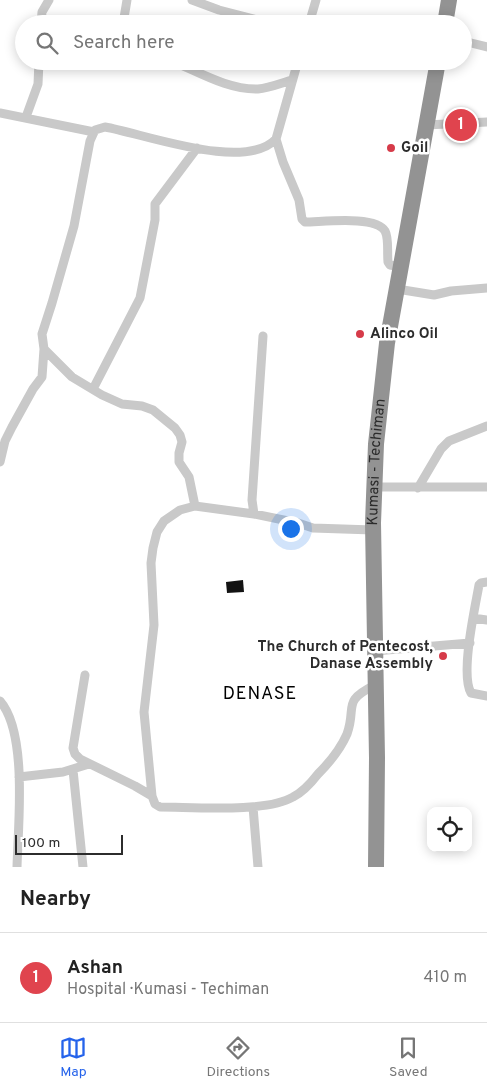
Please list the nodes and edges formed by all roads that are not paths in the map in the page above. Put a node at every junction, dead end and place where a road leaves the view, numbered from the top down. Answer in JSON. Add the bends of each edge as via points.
{"nodes":[{"id":1,"x":49,"y":0,"type":"edge"},
{"id":2,"x":127,"y":0,"type":"edge"},
{"id":3,"x":192,"y":0,"type":"edge"},
{"id":4,"x":316,"y":0,"type":"edge"},
{"id":5,"x":449,"y":0,"type":"edge"},
{"id":6,"x":210,"y":3,"type":"edge"},
{"id":7,"x":42,"y":15,"type":"edge"},
{"id":8,"x":124,"y":15,"type":"edge"},
{"id":9,"x":246,"y":15,"type":"edge"},
{"id":10,"x":311,"y":15,"type":"edge"},
{"id":11,"x":446,"y":15,"type":"edge"},
{"id":12,"x":472,"y":43,"type":"edge"},
{"id":13,"x":487,"y":47,"type":"edge"},
{"id":14,"x":39,"y":70,"type":"edge"},
{"id":15,"x":193,"y":70,"type":"edge"},
{"id":16,"x":295,"y":70,"type":"edge"},
{"id":17,"x":436,"y":70,"type":"edge"},
{"id":18,"x":292,"y":80,"type":"junction"},
{"id":19,"x":0,"y":113,"type":"edge"},
{"id":20,"x":26,"y":117,"type":"junction"},
{"id":21,"x":487,"y":122,"type":"edge"},
{"id":22,"x":426,"y":125,"type":"junction"},
{"id":23,"x":94,"y":132,"type":"junction"},
{"id":24,"x":276,"y":140,"type":"junction"},
{"id":25,"x":197,"y":148,"type":"junction"},
{"id":26,"x":401,"y":267,"type":"junction"},
{"id":27,"x":487,"y":288,"type":"edge"},
{"id":28,"x":397,"y":289,"type":"junction"},
{"id":29,"x":263,"y":336,"type":"dead end"},
{"id":30,"x":44,"y":349,"type":"junction"},
{"id":31,"x":93,"y":389,"type":"junction"},
{"id":32,"x":487,"y":426,"type":"edge"},
{"id":33,"x":0,"y":462,"type":"edge"},
{"id":34,"x":374,"y":487,"type":"junction"},
{"id":35,"x":487,"y":487,"type":"edge"},
{"id":36,"x":418,"y":488,"type":"junction"},
{"id":37,"x":195,"y":506,"type":"junction"},
{"id":38,"x":254,"y":514,"type":"junction"},
{"id":39,"x":373,"y":530,"type":"junction"},
{"id":40,"x":487,"y":582,"type":"edge"},
{"id":41,"x":473,"y":618,"type":"junction"},
{"id":42,"x":487,"y":620,"type":"edge"},
{"id":43,"x":470,"y":643,"type":"junction"},
{"id":44,"x":374,"y":651,"type":"junction"},
{"id":45,"x":85,"y":675,"type":"dead end"},
{"id":46,"x":375,"y":685,"type":"junction"},
{"id":47,"x":487,"y":696,"type":"edge"},
{"id":48,"x":0,"y":701,"type":"edge"},
{"id":49,"x":89,"y":764,"type":"junction"},
{"id":50,"x":73,"y":770,"type":"junction"},
{"id":51,"x":18,"y":777,"type":"junction"},
{"id":52,"x":152,"y":796,"type":"junction"},
{"id":53,"x":252,"y":807,"type":"junction"},
{"id":54,"x":17,"y":867,"type":"edge"},
{"id":55,"x":83,"y":867,"type":"edge"},
{"id":56,"x":258,"y":867,"type":"edge"},
{"id":57,"x":376,"y":867,"type":"edge"}],
"edges":[{"from":1,"to":7,"type":"street"},
{"from":2,"to":8,"type":"street"},
{"from":3,"to":6,"type":"street"},
{"from":4,"to":10,"type":"street"},
{"from":5,"to":11,"type":"highway"},
{"from":6,"to":9,"type":"street"},
{"from":12,"to":13,"type":"street"},
{"from":14,"to":20,"type":"street","via":[[38,84]]},
{"from":15,"to":18,"type":"street","via":[[242,87],[263,88]]},
{"from":16,"to":18,"type":"street"},
{"from":17,"to":22,"type":"highway","name":"Kumasi - Techiman"},
{"from":18,"to":24,"type":"street"},
{"from":19,"to":20,"type":"street"},
{"from":20,"to":23,"type":"street"},
{"from":21,"to":22,"type":"street"},
{"from":22,"to":26,"type":"highway","name":"Kumasi - Techiman"},
{"from":23,"to":25,"type":"street","via":[[105,127]]},
{"from":23,"to":30,"type":"street","via":[[72,233],[42,334]]},
{"from":24,"to":25,"type":"street","via":[[254,152],[237,154]]},
{"from":24,"to":26,"type":"street","via":[[302,220],[366,221],[381,225],[386,232],[388,262]]},
{"from":25,"to":31,"type":"street","via":[[155,204],[155,220],[140,298]]},
{"from":26,"to":28,"type":"highway","name":"Kumasi - Techiman"},
{"from":27,"to":28,"type":"street","via":[[434,294]]},
{"from":28,"to":34,"type":"highway","name":"Kumasi - Techiman","via":[[381,390]]},
{"from":29,"to":38,"type":"street","via":[[252,500]]},
{"from":30,"to":31,"type":"street","via":[[72,376]]},
{"from":30,"to":33,"type":"street","via":[[42,378],[5,441]]},
{"from":31,"to":37,"type":"street","via":[[122,404],[153,410],[175,428],[182,442],[179,462],[189,477]]},
{"from":32,"to":36,"type":"street","via":[[449,441]]},
{"from":34,"to":36,"type":"street"},
{"from":34,"to":39,"type":"highway","name":"Kumasi - Techiman"},
{"from":35,"to":36,"type":"street"},
{"from":37,"to":38,"type":"street"},
{"from":37,"to":52,"type":"street","via":[[180,510],[164,521],[153,548],[154,625],[144,712]]},
{"from":38,"to":39,"type":"street","via":[[313,528]]},
{"from":39,"to":44,"type":"highway","name":"Kumasi - Techiman"},
{"from":40,"to":41,"type":"street","via":[[479,585]]},
{"from":41,"to":42,"type":"street"},
{"from":41,"to":43,"type":"street"},
{"from":43,"to":44,"type":"street"},
{"from":43,"to":47,"type":"street","via":[[467,664],[469,690],[471,694]]},
{"from":44,"to":46,"type":"highway","name":"Kumasi - Techiman"},
{"from":45,"to":49,"type":"street","via":[[73,748],[75,754]]},
{"from":46,"to":53,"type":"street","via":[[359,693],[353,701],[347,732],[338,752],[305,788],[280,803]]},
{"from":46,"to":57,"type":"highway","name":"Kumasi - Techiman"},
{"from":48,"to":51,"type":"street","via":[[12,725]]},
{"from":49,"to":50,"type":"street"},
{"from":49,"to":52,"type":"street"},
{"from":50,"to":51,"type":"street"},
{"from":50,"to":55,"type":"street"},
{"from":51,"to":54,"type":"street"},
{"from":52,"to":53,"type":"street","via":[[160,807]]},
{"from":53,"to":56,"type":"street"}]}
